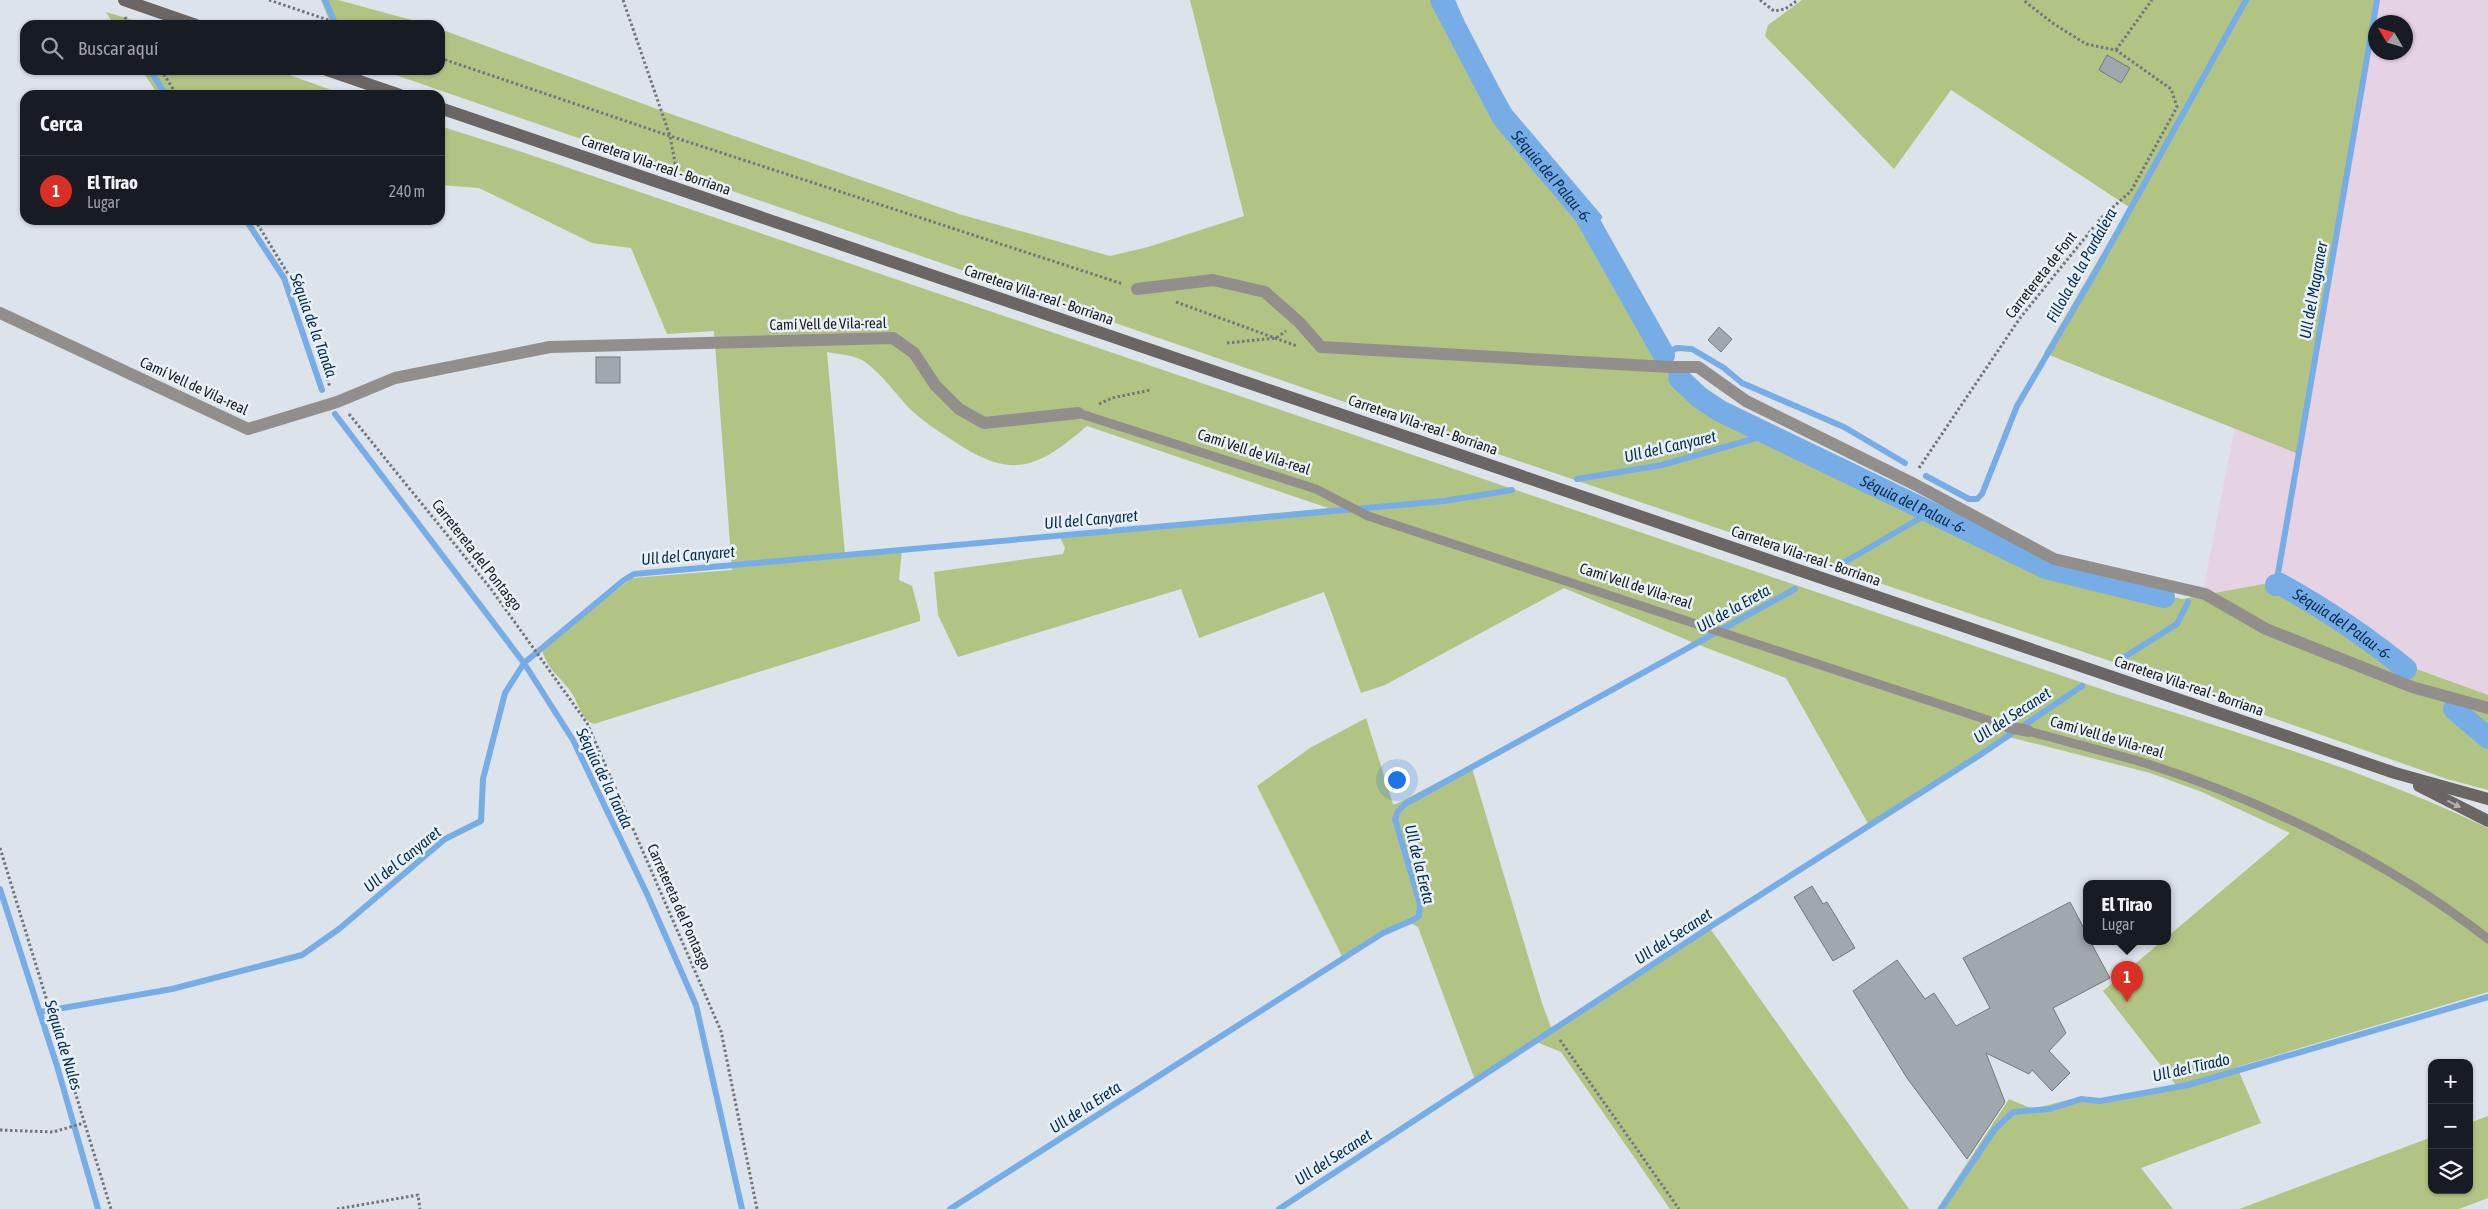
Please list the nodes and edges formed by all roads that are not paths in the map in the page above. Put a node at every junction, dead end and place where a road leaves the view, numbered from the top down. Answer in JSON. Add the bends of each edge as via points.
{"nodes":[{"id":1,"x":124,"y":0,"type":"edge"},
{"id":2,"x":182,"y":20,"type":"edge"},
{"id":3,"x":342,"y":75,"type":"edge"},
{"id":4,"x":385,"y":90,"type":"edge"},
{"id":5,"x":445,"y":110,"type":"edge"},
{"id":6,"x":1137,"y":288,"type":"road end"},
{"id":7,"x":0,"y":313,"type":"edge"},
{"id":8,"x":1078,"y":413,"type":"joint"},
{"id":9,"x":2488,"y":708,"type":"edge"},
{"id":10,"x":2009,"y":726,"type":"joint"},
{"id":11,"x":2028,"y":731,"type":"joint"},
{"id":12,"x":2395,"y":774,"type":"junction"},
{"id":13,"x":2488,"y":799,"type":"edge"},
{"id":14,"x":2488,"y":821,"type":"edge"},
{"id":15,"x":2488,"y":938,"type":"edge"}],
"edges":[{"from":1,"to":2,"type":"main road"},
{"from":3,"to":4,"type":"main road"},
{"from":5,"to":12,"type":"main road","name":"Carretera Vila-real - Borriana"},
{"from":6,"to":9,"type":"street","via":[[1212,280],[1265,292],[1321,347],[1669,368],[1698,367],[1746,401],[1914,484],[2054,560],[2205,594],[2266,629],[2412,687]]},
{"from":7,"to":8,"type":"street","name":"Camí Vell de Vila-real","via":[[248,429],[337,402],[395,378],[550,347],[893,338],[914,353],[935,385],[959,409],[984,423]]},
{"from":8,"to":10,"type":"lane","name":"Camí Vell de Vila-real","via":[[1316,489],[1364,513]]},
{"from":10,"to":11,"type":"street","name":"Camí Vell de Vila-real"},
{"from":11,"to":15,"type":"lane","name":"Camí Vell de Vila-real","via":[[2149,764],[2255,804],[2355,852],[2404,880]]},
{"from":12,"to":13,"type":"main road","name":"Carretera Vila-real - Borriana"},
{"from":12,"to":14,"type":"main road","name":"Carretera Vila-real - Borriana","one_way":true}]}
